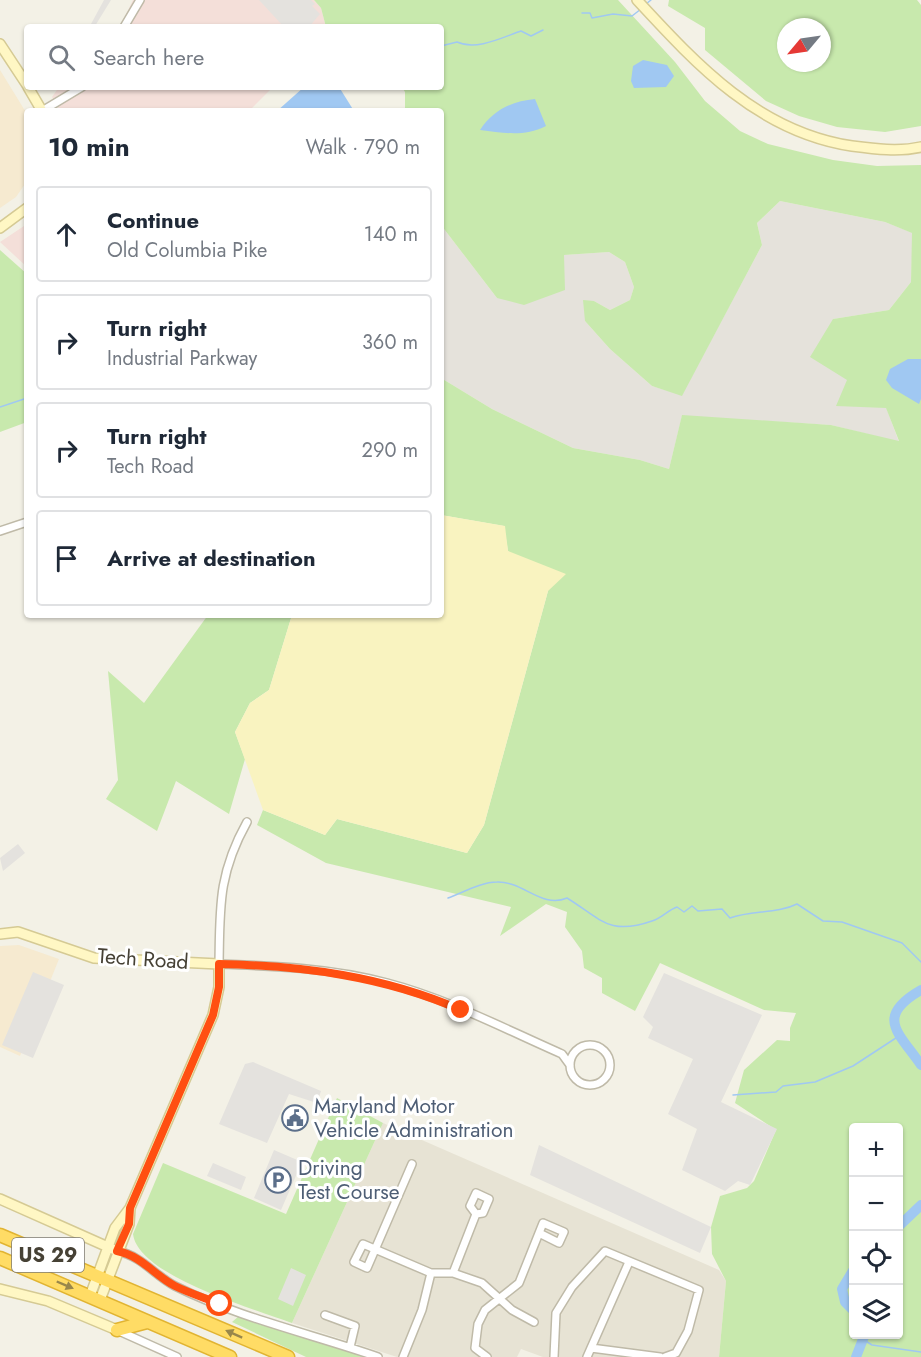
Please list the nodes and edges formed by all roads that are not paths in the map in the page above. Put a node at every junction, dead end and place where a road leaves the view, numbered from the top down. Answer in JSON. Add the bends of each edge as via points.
{"nodes":[{"id":1,"x":140,"y":0,"type":"edge"},
{"id":2,"x":637,"y":0,"type":"edge"},
{"id":3,"x":126,"y":24,"type":"edge"},
{"id":4,"x":0,"y":44,"type":"edge"},
{"id":5,"x":24,"y":80,"type":"edge"},
{"id":6,"x":30,"y":90,"type":"edge"},
{"id":7,"x":77,"y":90,"type":"edge"},
{"id":8,"x":40,"y":108,"type":"edge"},
{"id":9,"x":47,"y":108,"type":"edge"},
{"id":10,"x":921,"y":147,"type":"edge"},
{"id":11,"x":24,"y":210,"type":"edge"},
{"id":12,"x":0,"y":228,"type":"edge"},
{"id":13,"x":24,"y":523,"type":"edge"},
{"id":14,"x":0,"y":531,"type":"edge"},
{"id":15,"x":247,"y":822,"type":"dead end"},
{"id":16,"x":0,"y":934,"type":"edge"},
{"id":17,"x":219,"y":964,"type":"junction"},
{"id":18,"x":576,"y":1051,"type":"junction"},
{"id":19,"x":562,"y":1054,"type":"junction"},
{"id":20,"x":570,"y":1065,"type":"junction"},
{"id":21,"x":412,"y":1164,"type":"dead end"},
{"id":22,"x":0,"y":1199,"type":"edge"},
{"id":23,"x":130,"y":1208,"type":"junction"},
{"id":24,"x":476,"y":1214,"type":"dead end"},
{"id":25,"x":539,"y":1233,"type":"dead end"},
{"id":26,"x":0,"y":1235,"type":"edge"},
{"id":27,"x":108,"y":1246,"type":"junction"},
{"id":28,"x":117,"y":1251,"type":"junction"},
{"id":29,"x":0,"y":1258,"type":"edge"},
{"id":30,"x":629,"y":1263,"type":"junction"},
{"id":31,"x":431,"y":1273,"type":"junction"},
{"id":32,"x":453,"y":1273,"type":"junction"},
{"id":33,"x":101,"y":1278,"type":"junction"},
{"id":34,"x":0,"y":1289,"type":"edge"},
{"id":35,"x":95,"y":1298,"type":"junction"},
{"id":36,"x":499,"y":1299,"type":"junction"},
{"id":37,"x":325,"y":1315,"type":"dead end"},
{"id":38,"x":147,"y":1322,"type":"junction"},
{"id":39,"x":534,"y":1322,"type":"dead end"},
{"id":40,"x":117,"y":1330,"type":"junction"},
{"id":41,"x":350,"y":1347,"type":"junction"},
{"id":42,"x":591,"y":1348,"type":"junction"},
{"id":43,"x":173,"y":1356,"type":"edge"},
{"id":44,"x":230,"y":1357,"type":"edge"},
{"id":45,"x":288,"y":1357,"type":"edge"},
{"id":46,"x":378,"y":1357,"type":"edge"},
{"id":47,"x":403,"y":1357,"type":"edge"},
{"id":48,"x":487,"y":1357,"type":"edge"},
{"id":49,"x":554,"y":1357,"type":"edge"},
{"id":50,"x":587,"y":1357,"type":"edge"},
{"id":51,"x":663,"y":1357,"type":"edge"}],
"edges":[{"from":1,"to":3,"type":"street"},
{"from":2,"to":10,"type":"street","via":[[706,71],[750,107],[789,128],[817,138],[878,149]]},
{"from":4,"to":5,"type":"street"},
{"from":6,"to":8,"type":"street"},
{"from":7,"to":9,"type":"street"},
{"from":11,"to":12,"type":"street"},
{"from":13,"to":14,"type":"street"},
{"from":15,"to":17,"type":"street","via":[[230,855],[221,886]]},
{"from":16,"to":17,"type":"street","name":"Tech Road","via":[[18,932],[94,958]]},
{"from":17,"to":19,"type":"street","name":"Tech Road","via":[[308,968],[387,983],[431,997]]},
{"from":17,"to":23,"type":"street","via":[[213,984],[217,999],[206,1031]]},
{"from":18,"to":19,"type":"street"},
{"from":18,"to":20,"type":"street"},
{"from":18,"to":20,"type":"street","via":[[586,1046],[599,1047],[609,1058],[608,1074],[600,1082],[587,1085],[574,1078]]},
{"from":19,"to":20,"type":"street"},
{"from":21,"to":31,"type":"street","via":[[378,1249]]},
{"from":22,"to":27,"type":"street"},
{"from":23,"to":27,"type":"street","via":[[118,1222]]},
{"from":23,"to":28,"type":"street","via":[[129,1224]]},
{"from":24,"to":32,"type":"street"},
{"from":25,"to":36,"type":"street","via":[[519,1283]]},
{"from":26,"to":33,"type":"highway","number":"US 29"},
{"from":27,"to":28,"type":"street"},
{"from":27,"to":33,"type":"street"},
{"from":28,"to":33,"type":"street"},
{"from":28,"to":41,"type":"street","via":[[142,1261],[174,1286]]},
{"from":29,"to":35,"type":"highway","number":"US 29","one_way":true},
{"from":30,"to":42,"type":"street"},
{"from":30,"to":49,"type":"street","via":[[605,1251],[572,1287],[556,1313]]},
{"from":30,"to":51,"type":"street","via":[[699,1290],[688,1332],[676,1353]]},
{"from":31,"to":32,"type":"street"},
{"from":31,"to":47,"type":"street","via":[[422,1310]]},
{"from":32,"to":36,"type":"street","via":[[482,1283]]},
{"from":33,"to":35,"type":"street"},
{"from":45,"to":33,"type":"highway","number":"US 29","one_way":true},
{"from":34,"to":40,"type":"street","via":[[48,1301]]},
{"from":35,"to":38,"type":"highway","number":"US 29"},
{"from":36,"to":39,"type":"street"},
{"from":36,"to":48,"type":"street","via":[[485,1310],[478,1323],[475,1348]]},
{"from":37,"to":41,"type":"street","via":[[355,1326]]},
{"from":38,"to":40,"type":"highway"},
{"from":38,"to":44,"type":"highway","number":"US 29"},
{"from":40,"to":43,"type":"street"},
{"from":41,"to":46,"type":"street"},
{"from":42,"to":50,"type":"street"},
{"from":42,"to":51,"type":"street"}]}
